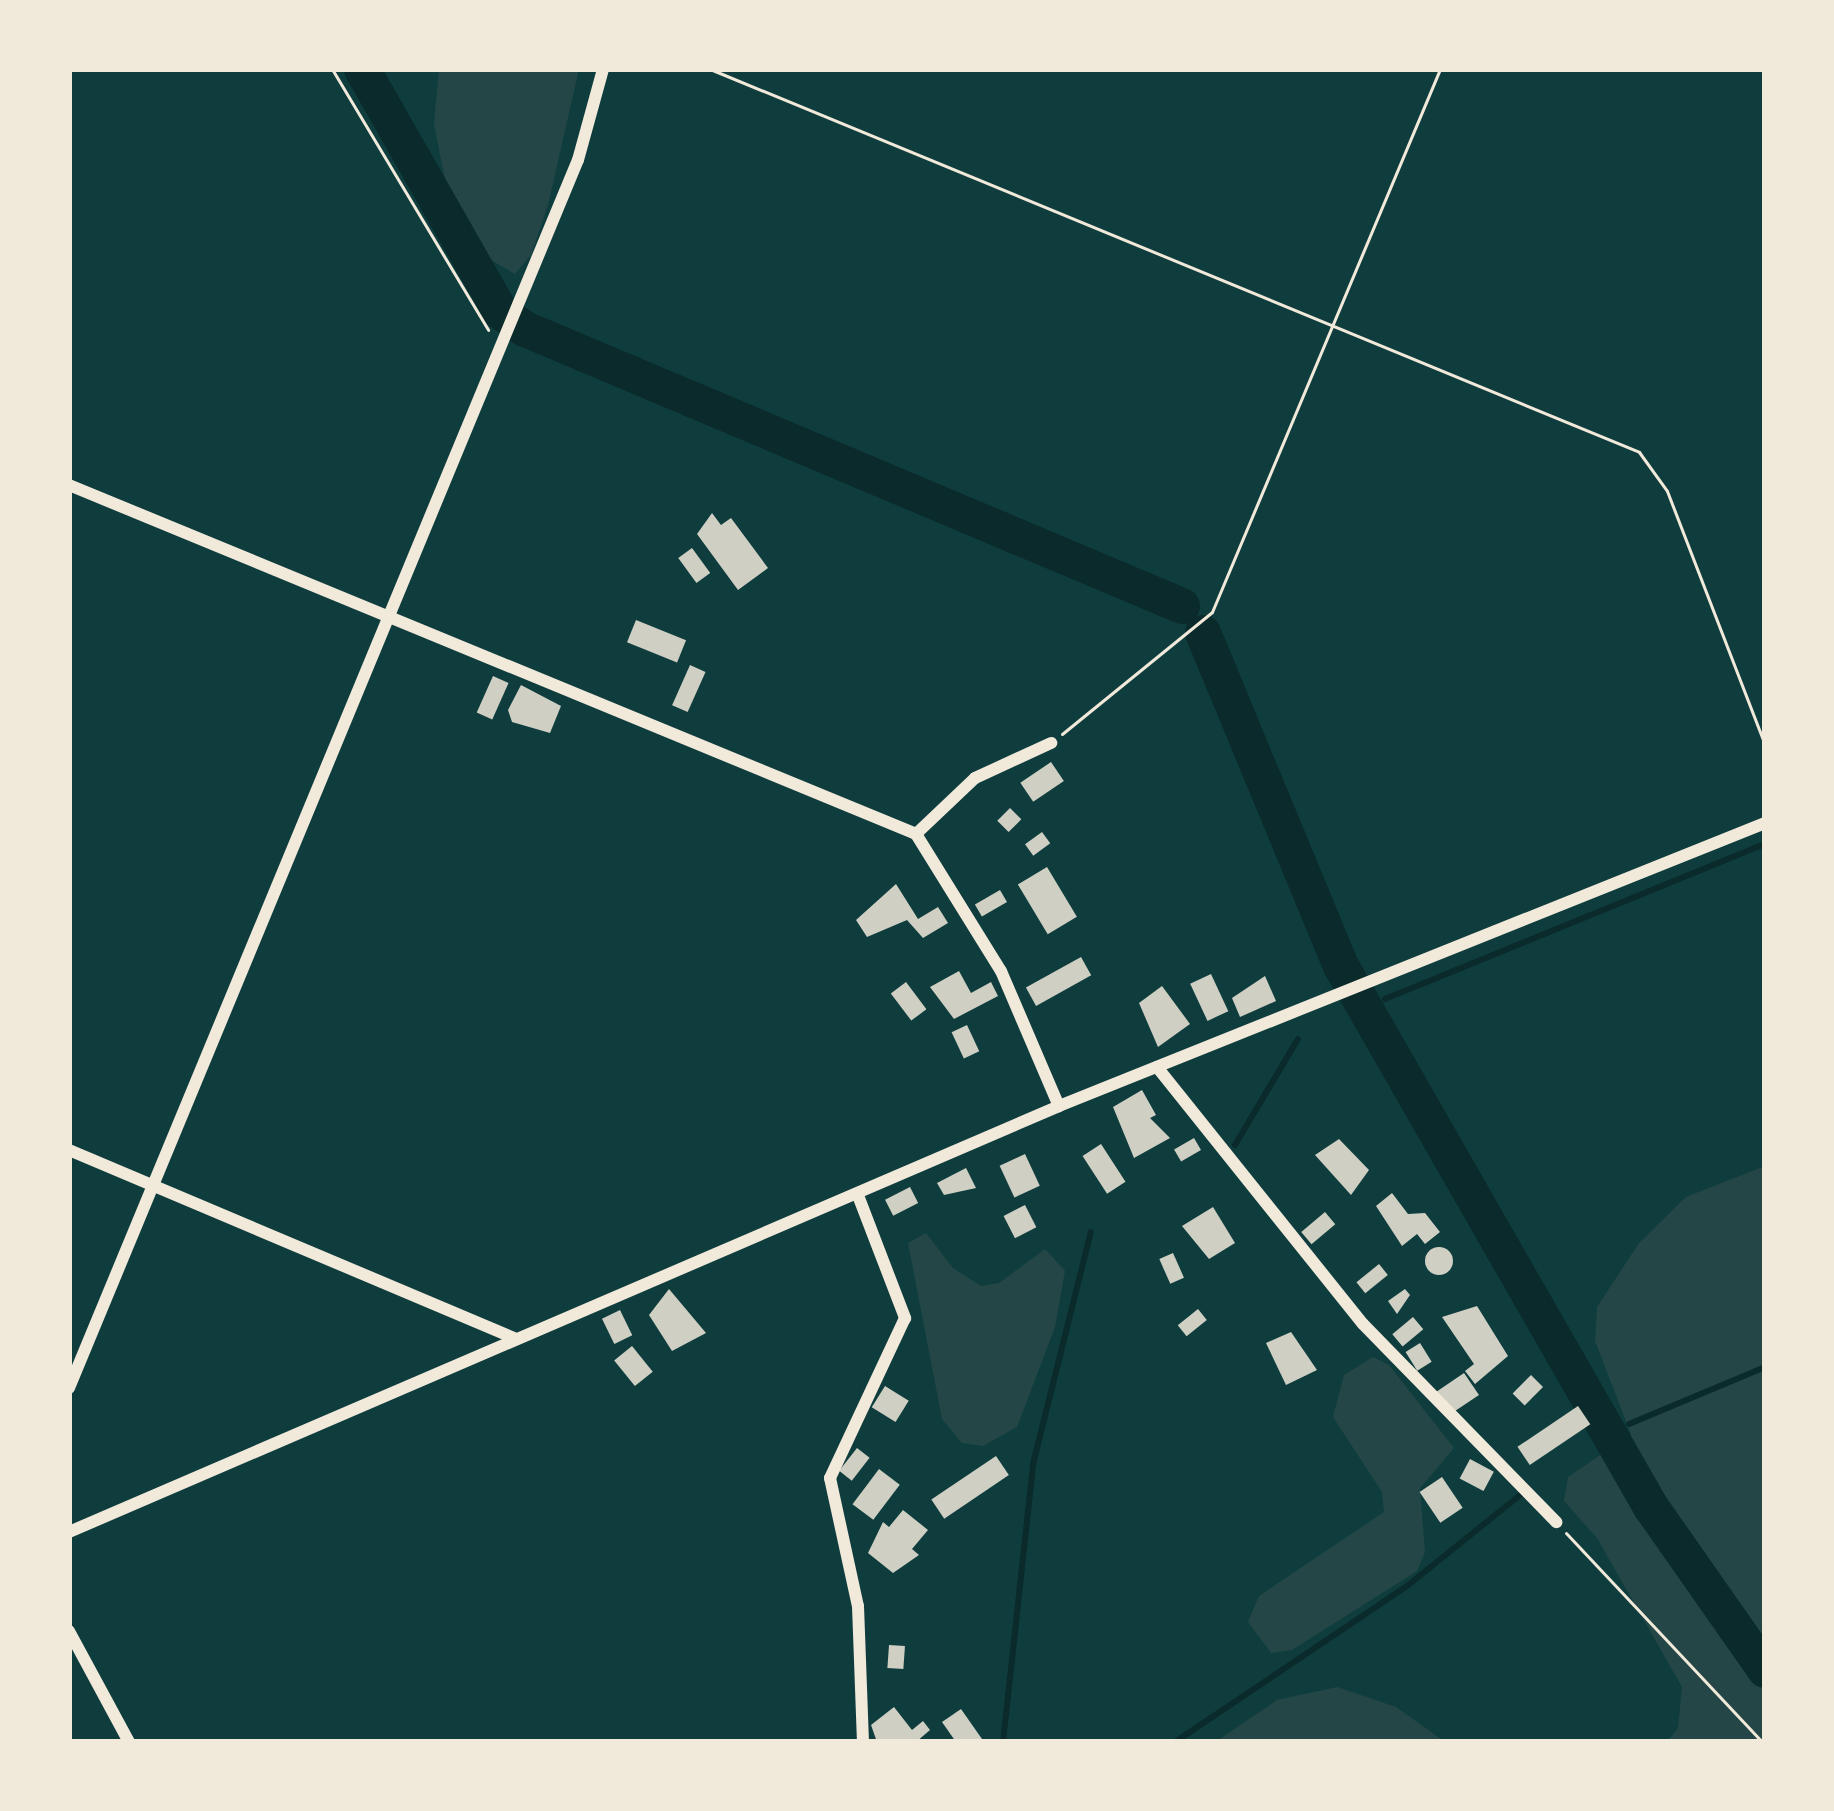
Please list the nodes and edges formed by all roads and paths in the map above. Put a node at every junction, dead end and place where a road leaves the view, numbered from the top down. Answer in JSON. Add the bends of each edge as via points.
{"nodes":[{"id":1,"x":332,"y":69,"type":"edge"},
{"id":2,"x":603,"y":69,"type":"edge"},
{"id":3,"x":710,"y":69,"type":"edge"},
{"id":4,"x":1440,"y":69,"type":"edge"},
{"id":5,"x":1331,"y":328,"type":"junction"},
{"id":6,"x":500,"y":351,"type":"junction"},
{"id":7,"x":69,"y":485,"type":"edge"},
{"id":8,"x":387,"y":620,"type":"junction"},
{"id":9,"x":1051,"y":743,"type":"joint"},
{"id":10,"x":1765,"y":745,"type":"edge"},
{"id":11,"x":1765,"y":823,"type":"edge"},
{"id":12,"x":916,"y":835,"type":"junction"},
{"id":13,"x":1156,"y":1067,"type":"junction"},
{"id":14,"x":1059,"y":1106,"type":"junction"},
{"id":15,"x":69,"y":1150,"type":"edge"},
{"id":16,"x":154,"y":1186,"type":"junction"},
{"id":17,"x":859,"y":1198,"type":"junction"},
{"id":18,"x":516,"y":1339,"type":"junction"},
{"id":19,"x":69,"y":1388,"type":"edge"},
{"id":20,"x":1556,"y":1522,"type":"joint"},
{"id":21,"x":69,"y":1532,"type":"edge"},
{"id":22,"x":69,"y":1631,"type":"edge"},
{"id":23,"x":130,"y":1742,"type":"edge"},
{"id":24,"x":862,"y":1742,"type":"edge"},
{"id":25,"x":1762,"y":1742,"type":"edge"}],
"edges":[{"from":1,"to":6,"type":"path"},
{"from":2,"to":6,"type":"street","via":[[578,160]]},
{"from":3,"to":5,"type":"path"},
{"from":4,"to":5,"type":"path"},
{"from":5,"to":9,"type":"path","via":[[1213,612]]},
{"from":5,"to":10,"type":"path","via":[[1639,452],[1655,466]]},
{"from":6,"to":8,"type":"street"},
{"from":7,"to":8,"type":"street"},
{"from":8,"to":12,"type":"street","via":[[585,692],[634,720]]},
{"from":8,"to":16,"type":"street"},
{"from":9,"to":12,"type":"street","via":[[975,778]]},
{"from":11,"to":13,"type":"street"},
{"from":12,"to":14,"type":"street","via":[[1000,971]]},
{"from":13,"to":14,"type":"street"},
{"from":13,"to":20,"type":"street","via":[[1363,1324]]},
{"from":14,"to":17,"type":"street"},
{"from":15,"to":16,"type":"street"},
{"from":16,"to":18,"type":"street"},
{"from":16,"to":19,"type":"street"},
{"from":17,"to":18,"type":"street"},
{"from":17,"to":24,"type":"street","via":[[905,1318],[830,1478],[859,1606]]},
{"from":18,"to":21,"type":"street"},
{"from":20,"to":25,"type":"path"},
{"from":22,"to":23,"type":"street"}]}
